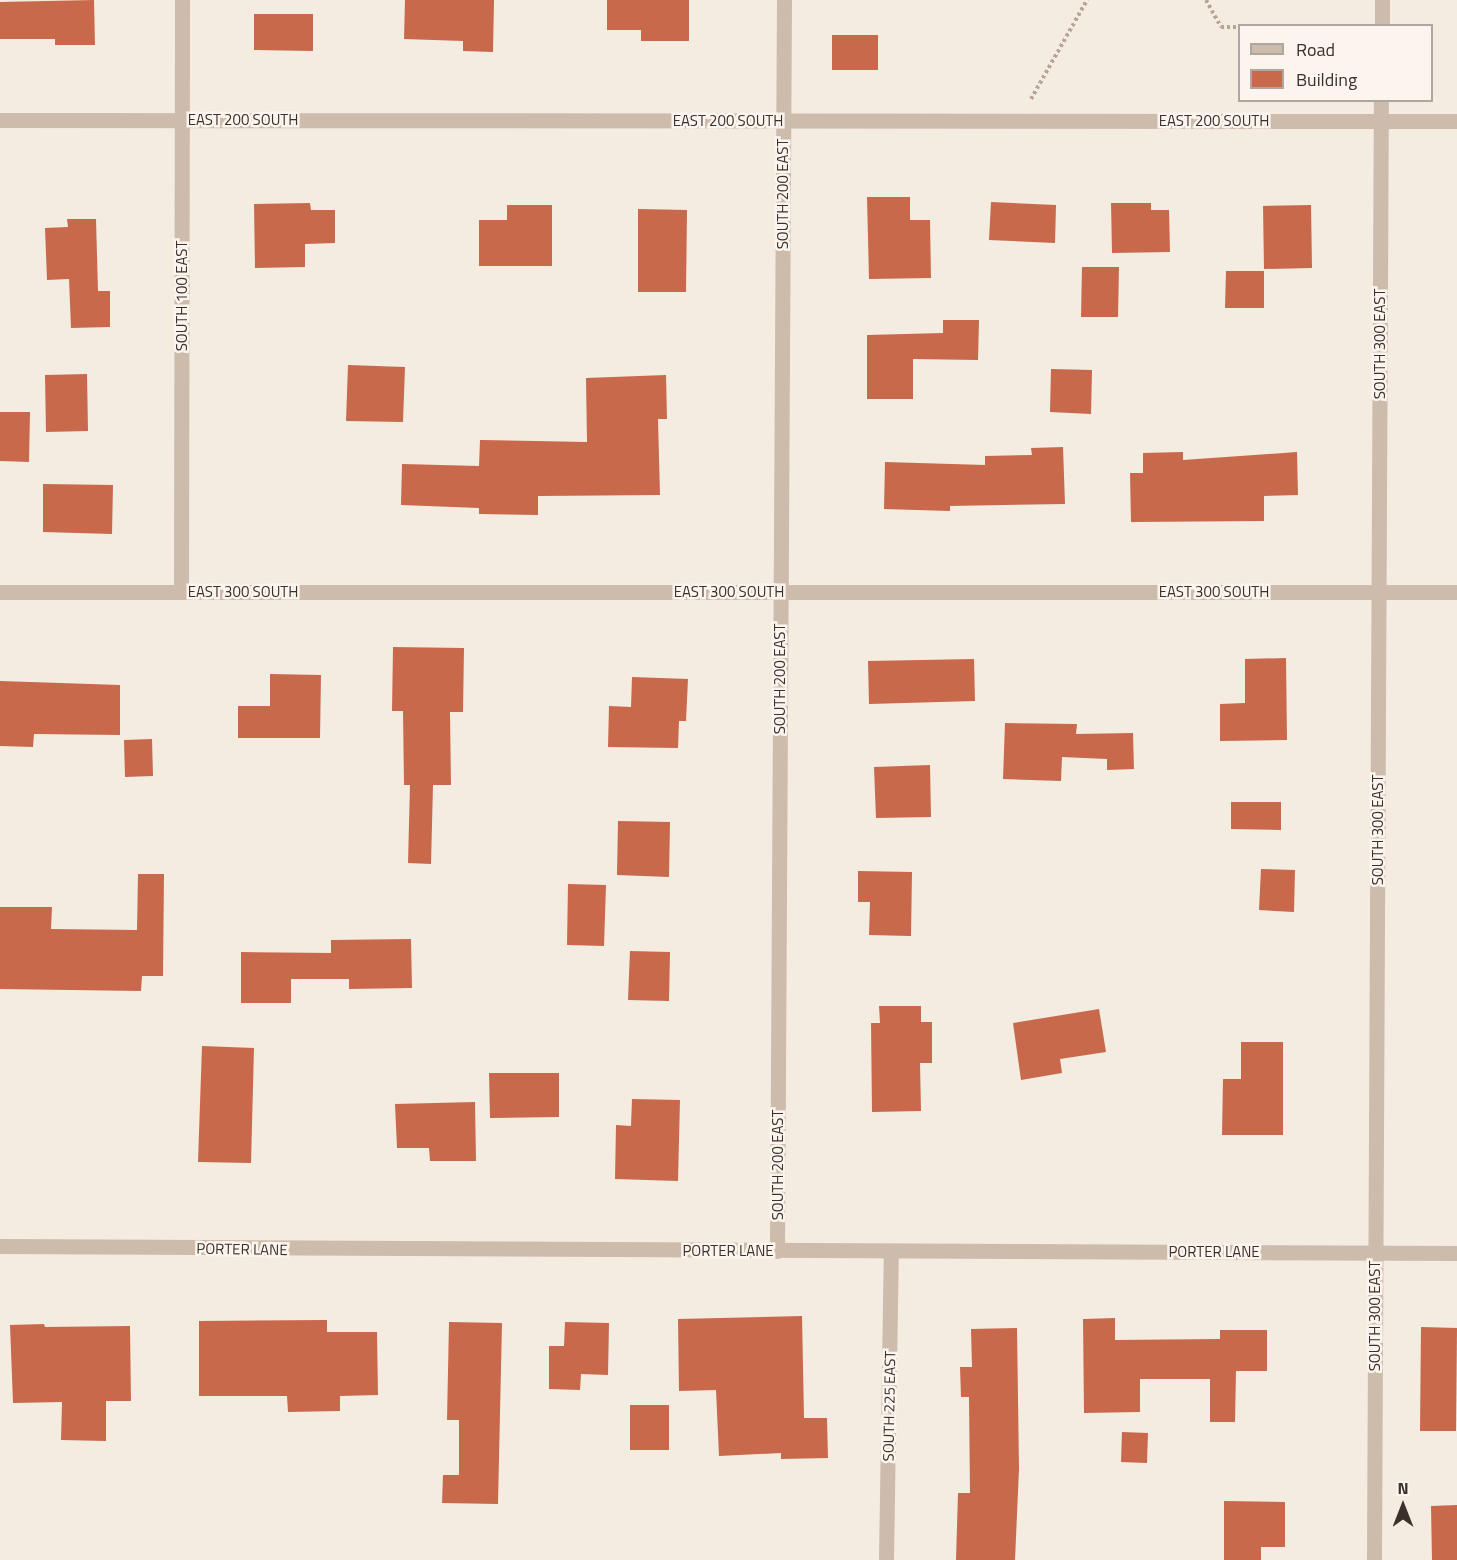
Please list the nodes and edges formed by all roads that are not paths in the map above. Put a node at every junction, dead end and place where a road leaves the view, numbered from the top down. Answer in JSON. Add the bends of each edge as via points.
{"nodes":[{"id":1,"x":182,"y":0,"type":"edge"},
{"id":2,"x":784,"y":0,"type":"edge"},
{"id":3,"x":1382,"y":0,"type":"edge"},
{"id":4,"x":1382,"y":24,"type":"edge"},
{"id":5,"x":1381,"y":102,"type":"edge"},
{"id":6,"x":0,"y":120,"type":"edge"},
{"id":7,"x":182,"y":120,"type":"junction"},
{"id":8,"x":784,"y":121,"type":"junction"},
{"id":9,"x":1381,"y":121,"type":"junction"},
{"id":10,"x":1457,"y":121,"type":"edge"},
{"id":11,"x":0,"y":592,"type":"edge"},
{"id":12,"x":181,"y":592,"type":"junction"},
{"id":13,"x":781,"y":592,"type":"junction"},
{"id":14,"x":1379,"y":592,"type":"junction"},
{"id":15,"x":1457,"y":592,"type":"edge"},
{"id":16,"x":0,"y":1246,"type":"edge"},
{"id":17,"x":777,"y":1251,"type":"junction"},
{"id":18,"x":891,"y":1251,"type":"junction"},
{"id":19,"x":1376,"y":1252,"type":"junction"},
{"id":20,"x":1457,"y":1253,"type":"edge"},
{"id":21,"x":886,"y":1560,"type":"edge"},
{"id":22,"x":1374,"y":1560,"type":"edge"}],
"edges":[{"from":1,"to":7,"type":"street","name":"SOUTH 100 EAST"},
{"from":2,"to":8,"type":"street","name":"SOUTH 200 EAST"},
{"from":3,"to":4,"type":"street"},
{"from":5,"to":9,"type":"street","name":"SOUTH 300 EAST"},
{"from":6,"to":7,"type":"street","name":"EAST 200 SOUTH"},
{"from":7,"to":8,"type":"street","name":"EAST 200 SOUTH"},
{"from":7,"to":12,"type":"street","name":"SOUTH 100 EAST"},
{"from":8,"to":9,"type":"street","name":"EAST 200 SOUTH"},
{"from":8,"to":13,"type":"street","name":"SOUTH 200 EAST"},
{"from":9,"to":10,"type":"street","name":"EAST 200 SOUTH"},
{"from":9,"to":14,"type":"street","name":"SOUTH 300 EAST"},
{"from":11,"to":12,"type":"street","name":"EAST 300 SOUTH"},
{"from":12,"to":13,"type":"street","name":"EAST 300 SOUTH"},
{"from":13,"to":14,"type":"street","name":"EAST 300 SOUTH"},
{"from":13,"to":17,"type":"street","name":"SOUTH 200 EAST"},
{"from":14,"to":15,"type":"street","name":"EAST 300 SOUTH"},
{"from":14,"to":19,"type":"street","name":"SOUTH 300 EAST"},
{"from":16,"to":17,"type":"street","name":"PORTER LANE"},
{"from":17,"to":18,"type":"street","name":"PORTER LANE"},
{"from":18,"to":19,"type":"street","name":"PORTER LANE"},
{"from":18,"to":21,"type":"street","name":"SOUTH 225 EAST"},
{"from":19,"to":20,"type":"street","name":"PORTER LANE"},
{"from":19,"to":22,"type":"street","name":"SOUTH 300 EAST"}]}
